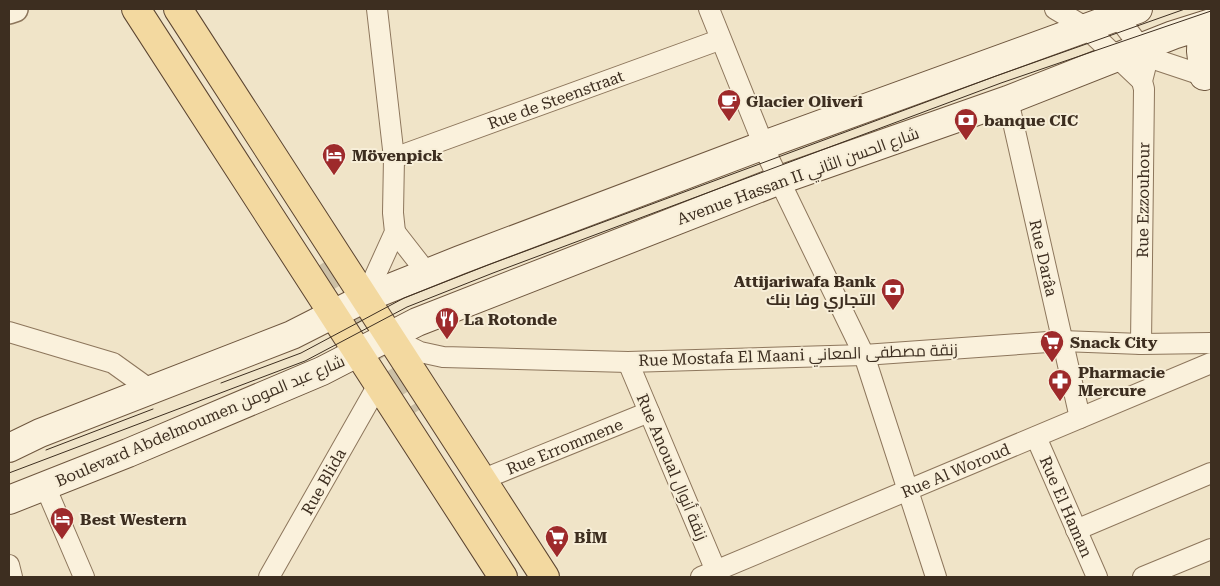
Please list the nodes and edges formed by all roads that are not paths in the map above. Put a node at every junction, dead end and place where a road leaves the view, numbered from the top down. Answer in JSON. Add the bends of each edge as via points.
{"nodes":[{"id":1,"x":15,"y":9,"type":"edge"},
{"id":2,"x":136,"y":9,"type":"edge"},
{"id":3,"x":158,"y":9,"type":"edge"},
{"id":4,"x":178,"y":9,"type":"edge"},
{"id":5,"x":377,"y":9,"type":"edge"},
{"id":6,"x":709,"y":9,"type":"edge"},
{"id":7,"x":1055,"y":9,"type":"edge"},
{"id":8,"x":9,"y":11,"type":"edge"},
{"id":9,"x":1120,"y":11,"type":"edge"},
{"id":10,"x":1207,"y":25,"type":"edge"},
{"id":11,"x":1085,"y":27,"type":"junction"},
{"id":12,"x":719,"y":40,"type":"junction"},
{"id":13,"x":1144,"y":52,"type":"junction"},
{"id":14,"x":1116,"y":56,"type":"junction"},
{"id":15,"x":1208,"y":77,"type":"edge"},
{"id":16,"x":1142,"y":81,"type":"junction"},
{"id":17,"x":1008,"y":100,"type":"junction"},
{"id":18,"x":764,"y":145,"type":"junction"},
{"id":19,"x":394,"y":158,"type":"junction"},
{"id":20,"x":780,"y":180,"type":"junction"},
{"id":21,"x":395,"y":232,"type":"junction"},
{"id":22,"x":323,"y":263,"type":"tunnel mouth"},
{"id":23,"x":427,"y":273,"type":"junction"},
{"id":24,"x":364,"y":298,"type":"junction"},
{"id":25,"x":332,"y":314,"type":"junction"},
{"id":26,"x":9,"y":332,"type":"edge"},
{"id":27,"x":388,"y":336,"type":"junction"},
{"id":28,"x":1062,"y":341,"type":"junction"},
{"id":29,"x":1211,"y":343,"type":"edge"},
{"id":30,"x":1141,"y":344,"type":"junction"},
{"id":31,"x":358,"y":354,"type":"junction"},
{"id":32,"x":864,"y":355,"type":"junction"},
{"id":33,"x":628,"y":362,"type":"junction"},
{"id":34,"x":1211,"y":363,"type":"edge"},
{"id":35,"x":378,"y":385,"type":"junction"},
{"id":36,"x":152,"y":391,"type":"junction"},
{"id":37,"x":416,"y":412,"type":"tunnel mouth"},
{"id":38,"x":649,"y":412,"type":"junction"},
{"id":39,"x":1080,"y":418,"type":"junction"},
{"id":40,"x":1036,"y":437,"type":"junction"},
{"id":41,"x":9,"y":448,"type":"edge"},
{"id":42,"x":1211,"y":473,"type":"edge"},
{"id":43,"x":480,"y":480,"type":"junction"},
{"id":44,"x":45,"y":486,"type":"junction"},
{"id":45,"x":908,"y":490,"type":"junction"},
{"id":46,"x":9,"y":500,"type":"edge"},
{"id":47,"x":1076,"y":530,"type":"junction"},
{"id":48,"x":1211,"y":549,"type":"edge"},
{"id":49,"x":9,"y":565,"type":"edge"},
{"id":50,"x":708,"y":574,"type":"edge"},
{"id":51,"x":12,"y":577,"type":"edge"},
{"id":52,"x":84,"y":577,"type":"edge"},
{"id":53,"x":269,"y":577,"type":"edge"},
{"id":54,"x":503,"y":577,"type":"edge"},
{"id":55,"x":524,"y":577,"type":"edge"},
{"id":56,"x":545,"y":577,"type":"edge"},
{"id":57,"x":936,"y":577,"type":"edge"},
{"id":58,"x":1097,"y":577,"type":"edge"},
{"id":59,"x":1143,"y":577,"type":"edge"}],
"edges":[{"from":1,"to":8,"type":"street"},
{"from":2,"to":25,"type":"main road"},
{"from":3,"to":22,"type":"main road"},
{"from":4,"to":24,"type":"main road"},
{"from":5,"to":19,"type":"street"},
{"from":6,"to":12,"type":"street"},
{"from":7,"to":11,"type":"street"},
{"from":9,"to":11,"type":"main road"},
{"from":9,"to":13,"type":"street"},
{"from":10,"to":13,"type":"main road","name":"Avenue Hassan II شارع الحسن الثاني"},
{"from":10,"to":15,"type":"main road","via":[[1201,51]]},
{"from":11,"to":14,"type":"street"},
{"from":11,"to":18,"type":"main road"},
{"from":12,"to":18,"type":"street"},
{"from":12,"to":19,"type":"street","name":"Rue de Steenstraat"},
{"from":13,"to":14,"type":"main road","name":"Avenue Hassan II شارع الحسن الثاني"},
{"from":13,"to":15,"type":"street"},
{"from":13,"to":16,"type":"street","name":"Rue Ezzouhour"},
{"from":14,"to":16,"type":"street"},
{"from":14,"to":17,"type":"main road","name":"Avenue Hassan II شارع الحسن الثاني"},
{"from":16,"to":30,"type":"street","name":"Rue Ezzouhour"},
{"from":17,"to":20,"type":"main road","name":"Avenue Hassan II شارع الحسن الثاني"},
{"from":17,"to":28,"type":"street","name":"Rue Darâa"},
{"from":18,"to":20,"type":"street"},
{"from":18,"to":23,"type":"main road"},
{"from":19,"to":21,"type":"street"},
{"from":20,"to":27,"type":"main road","name":"Avenue Hassan II شارع الحسن الثاني"},
{"from":20,"to":32,"type":"street"},
{"from":21,"to":23,"type":"street"},
{"from":21,"to":24,"type":"street"},
{"from":23,"to":24,"type":"main road"},
{"from":24,"to":25,"type":"main road"},
{"from":24,"to":27,"type":"main road"},
{"from":25,"to":31,"type":"main road"},
{"from":25,"to":36,"type":"main road","via":[[292,335]]},
{"from":26,"to":36,"type":"street","via":[[113,363]]},
{"from":27,"to":31,"type":"main road","name":"Boulevard Abdelmoumen شارع عبد المومن"},
{"from":27,"to":33,"type":"street","name":"Rue Mostafa El Maani زنقة مصطفى المعاني","via":[[420,352],[443,357]]},
{"from":27,"to":43,"type":"main road"},
{"from":28,"to":30,"type":"street","name":"Rue Mostafa El Maani زنقة مصطفى المعاني"},
{"from":28,"to":32,"type":"street","name":"Rue Mostafa El Maani زنقة مصطفى المعاني"},
{"from":28,"to":39,"type":"street","name":"Rue Darâa"},
{"from":29,"to":30,"type":"street","name":"Rue Mostafa El Maani زنقة مصطفى المعاني"},
{"from":31,"to":35,"type":"main road"},
{"from":31,"to":44,"type":"main road","name":"Boulevard Abdelmoumen شارع عبد المومن"},
{"from":32,"to":33,"type":"street","name":"Rue Mostafa El Maani زنقة مصطفى المعاني"},
{"from":32,"to":45,"type":"street"},
{"from":33,"to":38,"type":"street","name":"Rue Anoual زنقة أنوال"},
{"from":34,"to":39,"type":"street","name":"Rue Al Woroud"},
{"from":35,"to":53,"type":"street","name":"Rue Blida"},
{"from":35,"to":54,"type":"main road"},
{"from":36,"to":41,"type":"main road"},
{"from":37,"to":55,"type":"main road"},
{"from":38,"to":43,"type":"street","name":"Rue Errommene"},
{"from":38,"to":50,"type":"street","name":"Rue Anoual زنقة أنوال"},
{"from":39,"to":40,"type":"street","name":"Rue Al Woroud"},
{"from":40,"to":45,"type":"street","name":"Rue Al Woroud"},
{"from":40,"to":47,"type":"street","name":"Rue El Haman"},
{"from":42,"to":47,"type":"street"},
{"from":43,"to":56,"type":"main road"},
{"from":44,"to":46,"type":"main road","name":"Boulevard Abdelmoumen شارع عبد المومن"},
{"from":44,"to":52,"type":"street"},
{"from":45,"to":50,"type":"street","name":"Rue Al Woroud"},
{"from":45,"to":57,"type":"street"},
{"from":47,"to":58,"type":"street","name":"Rue El Haman"},
{"from":48,"to":59,"type":"street"},
{"from":49,"to":51,"type":"street"}]}
